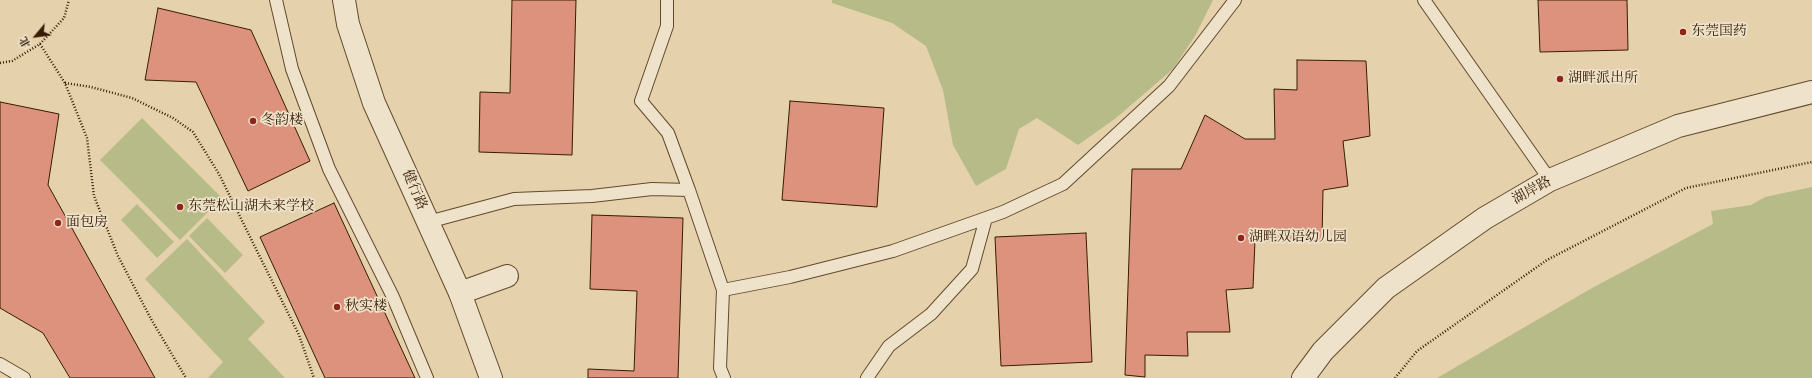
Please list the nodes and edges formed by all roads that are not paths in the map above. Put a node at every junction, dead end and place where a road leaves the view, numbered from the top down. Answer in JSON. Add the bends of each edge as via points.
{"nodes":[{"id":1,"x":276,"y":0,"type":"edge"},
{"id":2,"x":344,"y":0,"type":"edge"},
{"id":3,"x":667,"y":0,"type":"edge"},
{"id":4,"x":1235,"y":0,"type":"edge"},
{"id":5,"x":1424,"y":0,"type":"edge"},
{"id":6,"x":1812,"y":92,"type":"edge"},
{"id":7,"x":1550,"y":180,"type":"junction"},
{"id":8,"x":689,"y":190,"type":"junction"},
{"id":9,"x":986,"y":218,"type":"junction"},
{"id":10,"x":428,"y":222,"type":"junction"},
{"id":11,"x":507,"y":276,"type":"dead end"},
{"id":12,"x":723,"y":290,"type":"junction"},
{"id":13,"x":460,"y":293,"type":"junction"},
{"id":14,"x":0,"y":364,"type":"edge"},
{"id":15,"x":24,"y":378,"type":"edge"},
{"id":16,"x":427,"y":378,"type":"edge"},
{"id":17,"x":491,"y":378,"type":"edge"},
{"id":18,"x":724,"y":378,"type":"edge"},
{"id":19,"x":867,"y":378,"type":"edge"},
{"id":20,"x":1303,"y":378,"type":"edge"}],
"edges":[{"from":1,"to":16,"type":"lane","via":[[292,68],[329,169],[392,297]]},
{"from":2,"to":10,"type":"street","name":"健行路","via":[[348,24],[374,104]]},
{"from":3,"to":8,"type":"lane","via":[[667,26],[641,101],[668,133]]},
{"from":4,"to":9,"type":"lane","via":[[1169,86],[1081,169],[1063,184]]},
{"from":5,"to":7,"type":"lane"},
{"from":6,"to":7,"type":"street","name":"湖岸路","via":[[1678,126]]},
{"from":7,"to":20,"type":"street","name":"湖岸路","via":[[1484,218],[1386,288],[1324,351]]},
{"from":8,"to":10,"type":"lane","via":[[652,189],[592,196],[514,199]]},
{"from":8,"to":12,"type":"lane"},
{"from":9,"to":12,"type":"lane","via":[[893,251],[790,277]]},
{"from":9,"to":19,"type":"lane","via":[[972,269],[931,314],[889,346]]},
{"from":10,"to":13,"type":"street","name":"健行路"},
{"from":11,"to":13,"type":"street"},
{"from":12,"to":18,"type":"lane","via":[[720,368]]},
{"from":13,"to":17,"type":"street","name":"健行路"},
{"from":14,"to":15,"type":"lane"}]}
